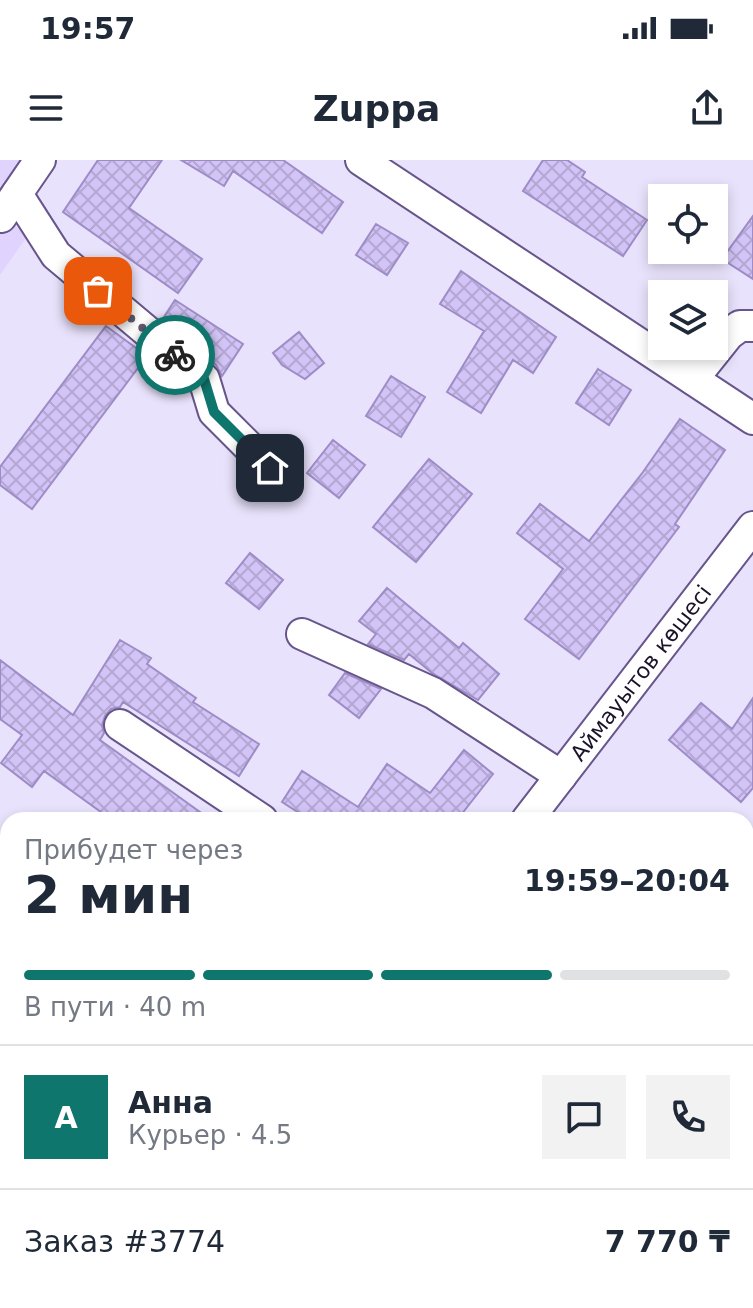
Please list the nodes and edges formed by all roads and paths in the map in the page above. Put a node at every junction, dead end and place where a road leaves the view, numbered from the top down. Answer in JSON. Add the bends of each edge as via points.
{"nodes":[{"id":1,"x":40,"y":160,"type":"edge"},
{"id":2,"x":361,"y":160,"type":"edge"},
{"id":3,"x":9,"y":206,"type":"edge"},
{"id":4,"x":753,"y":326,"type":"edge"},
{"id":5,"x":693,"y":379,"type":"junction"},
{"id":6,"x":753,"y":419,"type":"edge"},
{"id":7,"x":270,"y":468,"type":"dead end"},
{"id":8,"x":753,"y":527,"type":"edge"},
{"id":9,"x":302,"y":634,"type":"dead end"},
{"id":10,"x":120,"y":725,"type":"dead end"},
{"id":11,"x":561,"y":776,"type":"junction"},
{"id":12,"x":250,"y":812,"type":"edge"},
{"id":13,"x":533,"y":812,"type":"edge"}],
"edges":[{"from":1,"to":3,"type":"street"},
{"from":2,"to":5,"type":"street"},
{"from":3,"to":7,"type":"street","via":[[56,255],[204,379],[214,412]]},
{"from":4,"to":5,"type":"street","via":[[740,326],[729,334]]},
{"from":5,"to":6,"type":"street"},
{"from":8,"to":11,"type":"street","name":"Аймауытов көшесі"},
{"from":9,"to":11,"type":"street","via":[[433,693]]},
{"from":10,"to":12,"type":"street"},
{"from":11,"to":13,"type":"street","name":"Аймауытов көшесі"}]}
